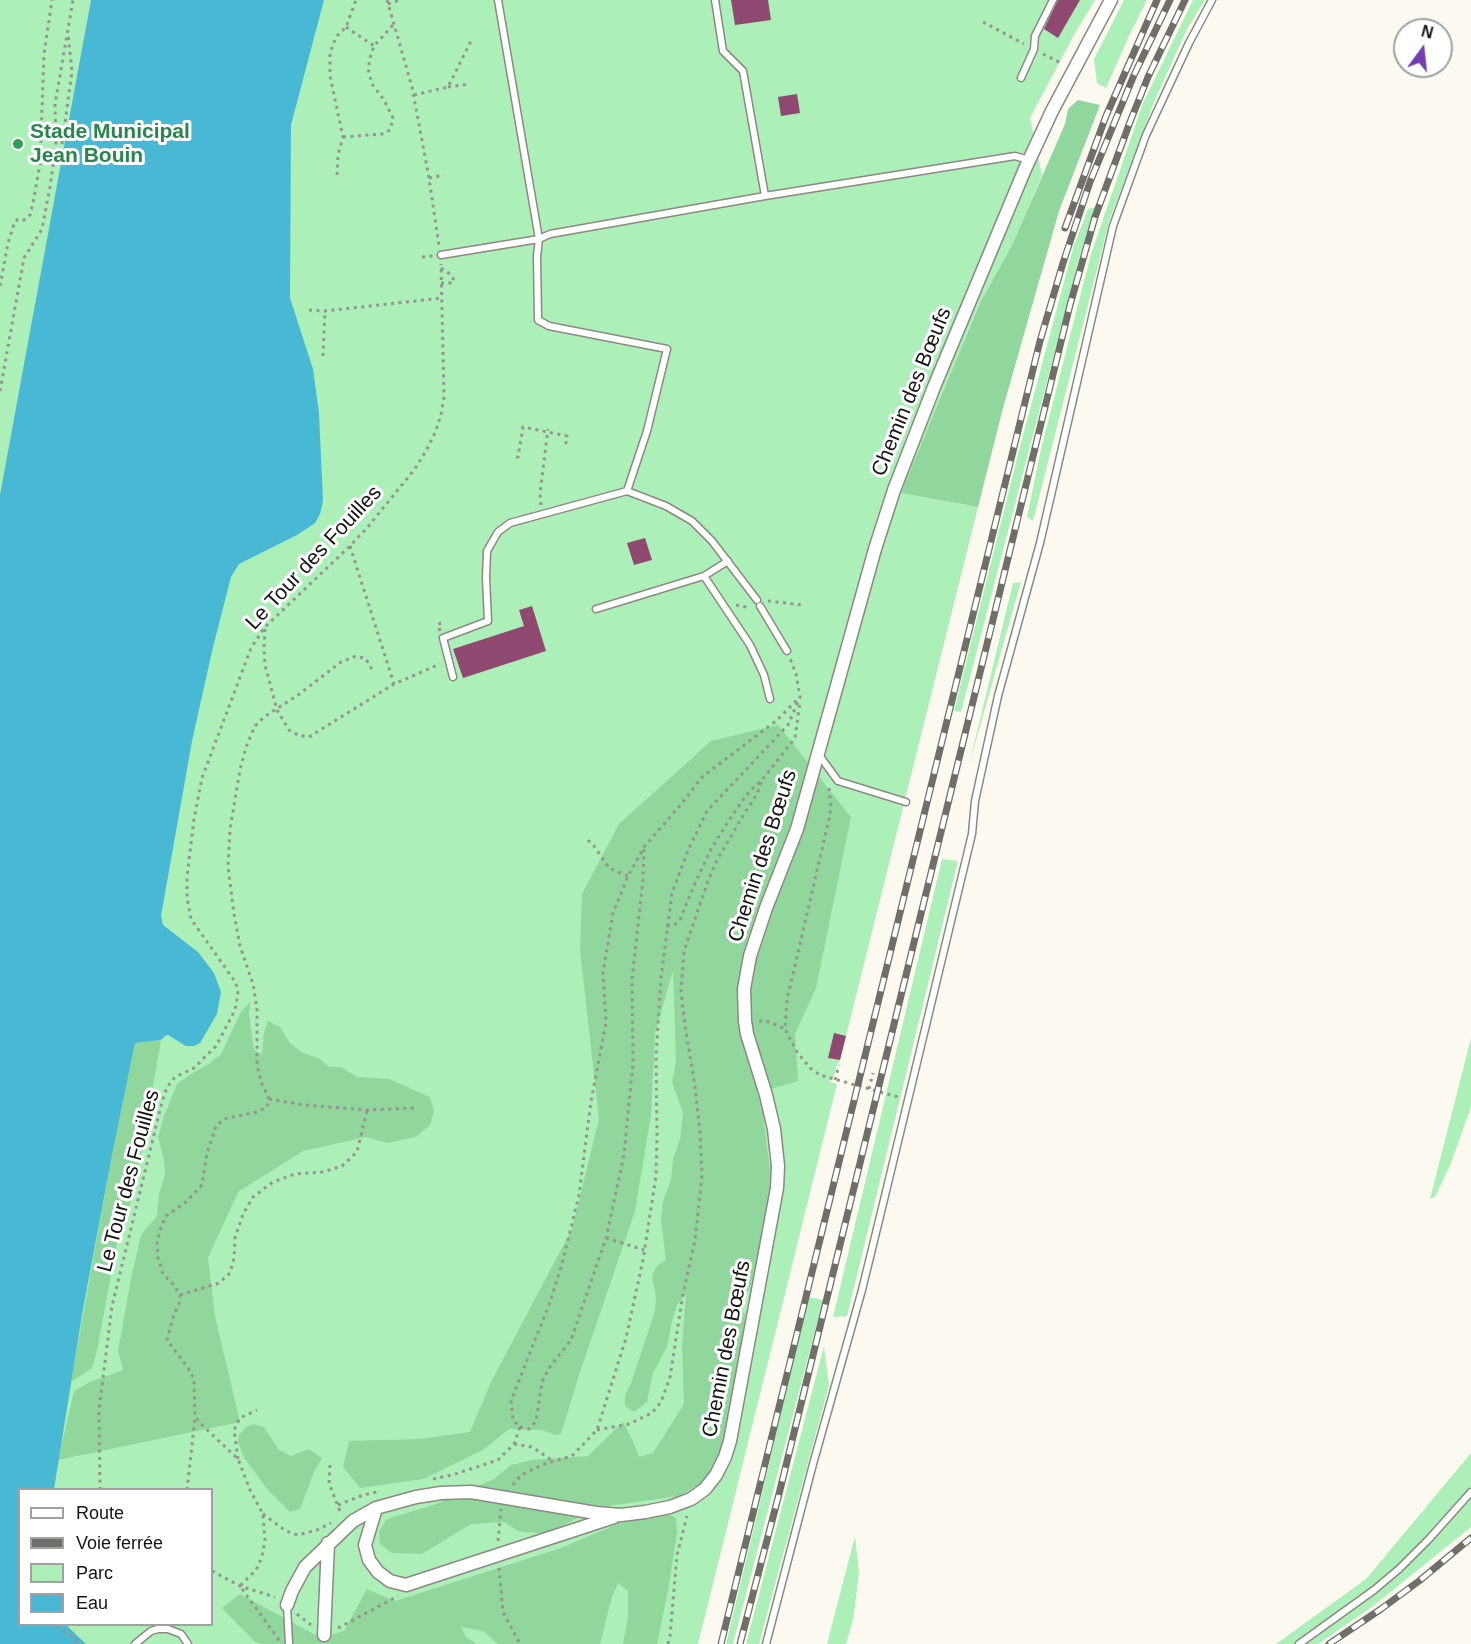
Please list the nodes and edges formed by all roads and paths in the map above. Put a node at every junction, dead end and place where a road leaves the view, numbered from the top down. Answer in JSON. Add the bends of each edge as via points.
{"nodes":[{"id":1,"x":52,"y":0,"type":"edge"},
{"id":2,"x":73,"y":0,"type":"edge"},
{"id":3,"x":356,"y":0,"type":"edge"},
{"id":4,"x":400,"y":0,"type":"edge"},
{"id":5,"x":498,"y":0,"type":"edge"},
{"id":6,"x":715,"y":0,"type":"edge"},
{"id":7,"x":1053,"y":0,"type":"edge"},
{"id":8,"x":1111,"y":0,"type":"edge"},
{"id":9,"x":1212,"y":0,"type":"edge"},
{"id":10,"x":387,"y":2,"type":"edge"},
{"id":11,"x":394,"y":24,"type":"junction"},
{"id":12,"x":346,"y":27,"type":"junction"},
{"id":13,"x":68,"y":29,"type":"junction"},
{"id":14,"x":471,"y":41,"type":"dead end"},
{"id":15,"x":374,"y":46,"type":"junction"},
{"id":16,"x":1021,"y":78,"type":"dead end"},
{"id":17,"x":470,"y":84,"type":"dead end"},
{"id":18,"x":448,"y":87,"type":"junction"},
{"id":19,"x":414,"y":95,"type":"junction"},
{"id":20,"x":343,"y":137,"type":"junction"},
{"id":21,"x":60,"y":159,"type":"dead end"},
{"id":22,"x":1029,"y":160,"type":"junction"},
{"id":23,"x":337,"y":175,"type":"dead end"},
{"id":24,"x":444,"y":175,"type":"dead end"},
{"id":25,"x":429,"y":178,"type":"junction"},
{"id":26,"x":765,"y":196,"type":"junction"},
{"id":27,"x":538,"y":239,"type":"junction"},
{"id":28,"x":441,"y":255,"type":"junction"},
{"id":29,"x":441,"y":268,"type":"junction"},
{"id":30,"x":441,"y":283,"type":"junction"},
{"id":31,"x":0,"y":286,"type":"edge"},
{"id":32,"x":442,"y":298,"type":"junction"},
{"id":33,"x":309,"y":310,"type":"dead end"},
{"id":34,"x":325,"y":311,"type":"junction"},
{"id":35,"x":323,"y":356,"type":"dead end"},
{"id":36,"x":0,"y":391,"type":"edge"},
{"id":37,"x":548,"y":430,"type":"junction"},
{"id":38,"x":569,"y":444,"type":"dead end"},
{"id":39,"x":516,"y":457,"type":"dead end"},
{"id":40,"x":627,"y":492,"type":"junction"},
{"id":41,"x":543,"y":514,"type":"junction"},
{"id":42,"x":350,"y":546,"type":"junction"},
{"id":43,"x":728,"y":561,"type":"junction"},
{"id":44,"x":704,"y":576,"type":"junction"},
{"id":45,"x":722,"y":603,"type":"junction"},
{"id":46,"x":760,"y":605,"type":"junction"},
{"id":47,"x":802,"y":605,"type":"dead end"},
{"id":48,"x":596,"y":609,"type":"dead end"},
{"id":49,"x":265,"y":627,"type":"junction"},
{"id":50,"x":788,"y":651,"type":"joint"},
{"id":51,"x":443,"y":662,"type":"dead end"},
{"id":52,"x":373,"y":671,"type":"dead end"},
{"id":53,"x":453,"y":677,"type":"dead end"},
{"id":54,"x":394,"y":684,"type":"junction"},
{"id":55,"x":800,"y":697,"type":"junction"},
{"id":56,"x":770,"y":699,"type":"dead end"},
{"id":57,"x":277,"y":710,"type":"junction"},
{"id":58,"x":817,"y":752,"type":"junction"},
{"id":59,"x":762,"y":780,"type":"junction"},
{"id":60,"x":828,"y":783,"type":"dead end"},
{"id":61,"x":906,"y":802,"type":"dead end"},
{"id":62,"x":588,"y":840,"type":"dead end"},
{"id":63,"x":644,"y":847,"type":"junction"},
{"id":64,"x":628,"y":876,"type":"junction"},
{"id":65,"x":667,"y":926,"type":"junction"},
{"id":66,"x":745,"y":1021,"type":"junction"},
{"id":67,"x":785,"y":1029,"type":"junction"},
{"id":68,"x":839,"y":1065,"type":"dead end"},
{"id":69,"x":873,"y":1073,"type":"dead end"},
{"id":70,"x":835,"y":1080,"type":"junction"},
{"id":71,"x":869,"y":1089,"type":"junction"},
{"id":72,"x":890,"y":1095,"type":"dead end"},
{"id":73,"x":269,"y":1099,"type":"junction"},
{"id":74,"x":416,"y":1108,"type":"dead end"},
{"id":75,"x":367,"y":1110,"type":"junction"},
{"id":76,"x":606,"y":1238,"type":"junction"},
{"id":77,"x":645,"y":1251,"type":"junction"},
{"id":78,"x":180,"y":1295,"type":"junction"},
{"id":79,"x":257,"y":1410,"type":"dead end"},
{"id":80,"x":195,"y":1416,"type":"junction"},
{"id":81,"x":520,"y":1427,"type":"junction"},
{"id":82,"x":597,"y":1430,"type":"junction"},
{"id":83,"x":514,"y":1444,"type":"junction"},
{"id":84,"x":238,"y":1460,"type":"junction"},
{"id":85,"x":553,"y":1461,"type":"junction"},
{"id":86,"x":330,"y":1465,"type":"dead end"},
{"id":87,"x":430,"y":1480,"type":"dead end"},
{"id":88,"x":100,"y":1488,"type":"edge"},
{"id":89,"x":188,"y":1488,"type":"edge"},
{"id":90,"x":380,"y":1492,"type":"dead end"},
{"id":91,"x":1471,"y":1492,"type":"edge"},
{"id":92,"x":503,"y":1497,"type":"junction"},
{"id":93,"x":691,"y":1499,"type":"junction"},
{"id":94,"x":338,"y":1504,"type":"junction"},
{"id":95,"x":376,"y":1508,"type":"junction"},
{"id":96,"x":263,"y":1514,"type":"junction"},
{"id":97,"x":621,"y":1515,"type":"junction"},
{"id":98,"x":344,"y":1522,"type":"junction"},
{"id":99,"x":328,"y":1544,"type":"junction"},
{"id":100,"x":499,"y":1556,"type":"junction"},
{"id":101,"x":406,"y":1585,"type":"junction"},
{"id":102,"x":287,"y":1605,"type":"joint"},
{"id":103,"x":57,"y":1626,"type":"dead end"},
{"id":104,"x":324,"y":1635,"type":"joint"},
{"id":105,"x":81,"y":1644,"type":"edge"},
{"id":106,"x":135,"y":1644,"type":"edge"},
{"id":107,"x":188,"y":1644,"type":"edge"},
{"id":108,"x":289,"y":1644,"type":"edge"},
{"id":109,"x":520,"y":1644,"type":"edge"},
{"id":110,"x":668,"y":1644,"type":"edge"},
{"id":111,"x":766,"y":1644,"type":"edge"},
{"id":112,"x":1299,"y":1644,"type":"edge"}],
"edges":[{"from":1,"to":31,"type":"path","via":[[44,54],[40,164],[30,215],[15,220]]},
{"from":2,"to":13,"type":"path"},
{"from":3,"to":12,"type":"path"},
{"from":4,"to":10,"type":"path"},
{"from":5,"to":27,"type":"lane"},
{"from":6,"to":26,"type":"lane","via":[[723,51],[743,71]]},
{"from":7,"to":16,"type":"lane"},
{"from":8,"to":22,"type":"street","name":"Chemin des Bœufs"},
{"from":9,"to":111,"type":"lane","via":[[1150,126],[1113,226],[1040,543],[995,706],[972,834],[888,1186]]},
{"from":10,"to":11,"type":"path","name":"Le Tour des Fouilles"},
{"from":11,"to":15,"type":"path"},
{"from":11,"to":19,"type":"path","name":"Le Tour des Fouilles"},
{"from":12,"to":15,"type":"path"},
{"from":12,"to":20,"type":"path","via":[[330,53],[330,76]]},
{"from":13,"to":21,"type":"path","via":[[72,72]]},
{"from":13,"to":36,"type":"path","via":[[55,104],[56,145],[48,198],[42,229],[24,258]]},
{"from":14,"to":18,"type":"path"},
{"from":15,"to":20,"type":"path","via":[[368,69],[372,84],[393,118],[390,130]]},
{"from":17,"to":18,"type":"path"},
{"from":18,"to":19,"type":"path"},
{"from":19,"to":25,"type":"path","name":"Le Tour des Fouilles"},
{"from":20,"to":23,"type":"path"},
{"from":22,"to":26,"type":"lane","via":[[1015,156]]},
{"from":22,"to":58,"type":"street","name":"Chemin des Bœufs","via":[[894,490]]},
{"from":24,"to":25,"type":"path"},
{"from":25,"to":28,"type":"path","name":"Le Tour des Fouilles"},
{"from":26,"to":27,"type":"lane"},
{"from":27,"to":28,"type":"lane"},
{"from":27,"to":40,"type":"lane","via":[[538,320],[549,326],[667,349]]},
{"from":28,"to":29,"type":"path","name":"Le Tour des Fouilles"},
{"from":29,"to":30,"type":"path","name":"Le Tour des Fouilles"},
{"from":29,"to":30,"type":"path","via":[[457,283]]},
{"from":30,"to":32,"type":"path","name":"Le Tour des Fouilles"},
{"from":32,"to":34,"type":"path"},
{"from":32,"to":42,"type":"path","name":"Le Tour des Fouilles","via":[[444,397],[435,433],[414,470]]},
{"from":33,"to":34,"type":"path"},
{"from":34,"to":35,"type":"path"},
{"from":37,"to":38,"type":"path","via":[[567,436]]},
{"from":37,"to":39,"type":"path","via":[[523,427]]},
{"from":37,"to":41,"type":"path","via":[[540,493]]},
{"from":40,"to":41,"type":"lane"},
{"from":40,"to":43,"type":"lane","via":[[666,506],[692,521]]},
{"from":41,"to":53,"type":"lane","via":[[510,523],[498,532],[487,551],[488,621],[443,638]]},
{"from":42,"to":49,"type":"path","name":"Le Tour des Fouilles"},
{"from":42,"to":54,"type":"path"},
{"from":43,"to":44,"type":"lane"},
{"from":43,"to":46,"type":"lane"},
{"from":44,"to":45,"type":"lane"},
{"from":44,"to":48,"type":"lane"},
{"from":45,"to":46,"type":"path"},
{"from":45,"to":56,"type":"lane","via":[[750,645]]},
{"from":46,"to":47,"type":"path"},
{"from":46,"to":50,"type":"lane"},
{"from":49,"to":57,"type":"path","via":[[265,666]]},
{"from":49,"to":88,"type":"path","name":"Le Tour des Fouilles","via":[[251,648],[202,778],[187,877],[191,919],[236,983],[236,1010],[216,1046],[194,1068],[175,1077],[162,1102],[112,1306],[99,1410]]},
{"from":50,"to":55,"type":"path"},
{"from":51,"to":54,"type":"path"},
{"from":52,"to":57,"type":"path","via":[[366,659],[356,656],[341,662]]},
{"from":54,"to":57,"type":"path","via":[[309,737],[289,730]]},
{"from":55,"to":59,"type":"path","via":[[795,738]]},
{"from":55,"to":63,"type":"path","via":[[776,721],[702,777]]},
{"from":55,"to":65,"type":"path","via":[[788,725],[707,811],[672,893]]},
{"from":57,"to":73,"type":"path","via":[[255,726],[246,747],[230,829],[228,867],[238,935],[257,1009],[256,1065]]},
{"from":58,"to":61,"type":"lane","via":[[838,781]]},
{"from":58,"to":66,"type":"street","name":"Chemin des Bœufs","via":[[791,847],[750,956],[744,989]]},
{"from":59,"to":65,"type":"path","via":[[749,792],[711,849],[680,920]]},
{"from":59,"to":82,"type":"path","via":[[758,794],[717,860],[684,951],[681,992],[695,1086],[702,1176],[695,1240],[670,1377],[661,1402],[652,1413],[629,1424]]},
{"from":60,"to":67,"type":"path","via":[[829,819],[787,1000]]},
{"from":62,"to":64,"type":"path","via":[[609,868]]},
{"from":63,"to":64,"type":"path"},
{"from":63,"to":76,"type":"path","via":[[632,980],[630,1102],[624,1155]]},
{"from":64,"to":81,"type":"path","via":[[613,913],[603,973],[606,1023],[579,1195],[550,1302],[511,1401],[513,1420]]},
{"from":65,"to":77,"type":"path","via":[[656,1055],[656,1176]]},
{"from":66,"to":67,"type":"path","via":[[770,1022]]},
{"from":66,"to":93,"type":"street","name":"Chemin des Bœufs","via":[[774,1129],[777,1188],[730,1441],[716,1475]]},
{"from":67,"to":70,"type":"path","via":[[810,1068]]},
{"from":68,"to":70,"type":"path"},
{"from":69,"to":71,"type":"path"},
{"from":70,"to":71,"type":"path"},
{"from":71,"to":72,"type":"path"},
{"from":73,"to":75,"type":"path"},
{"from":73,"to":78,"type":"path","via":[[267,1107],[224,1119],[216,1126],[202,1185],[166,1216],[161,1227],[158,1258],[163,1274]]},
{"from":74,"to":75,"type":"path"},
{"from":75,"to":78,"type":"path","via":[[357,1152],[342,1166],[295,1174],[273,1182],[253,1197],[235,1238],[230,1274],[219,1283]]},
{"from":76,"to":77,"type":"path"},
{"from":76,"to":81,"type":"path","via":[[571,1340],[542,1382],[536,1421],[529,1429]]},
{"from":77,"to":82,"type":"path","via":[[626,1338]]},
{"from":78,"to":80,"type":"path","via":[[167,1340],[194,1379]]},
{"from":79,"to":84,"type":"path","via":[[240,1418],[234,1430]]},
{"from":80,"to":84,"type":"path"},
{"from":80,"to":89,"type":"path"},
{"from":81,"to":83,"type":"path"},
{"from":82,"to":85,"type":"path","via":[[572,1455]]},
{"from":83,"to":85,"type":"path","via":[[532,1447]]},
{"from":83,"to":87,"type":"path","via":[[498,1460]]},
{"from":84,"to":96,"type":"path"},
{"from":85,"to":92,"type":"path","via":[[521,1475]]},
{"from":86,"to":94,"type":"path","via":[[329,1483]]},
{"from":90,"to":94,"type":"path"},
{"from":91,"to":112,"type":"lane","via":[[1399,1569]]},
{"from":92,"to":95,"type":"street","name":"Chemin des Bœufs","via":[[441,1493]]},
{"from":92,"to":97,"type":"street","name":"Chemin des Bœufs"},
{"from":92,"to":100,"type":"path","via":[[497,1536]]},
{"from":93,"to":97,"type":"street","name":"Chemin des Bœufs","via":[[670,1507]]},
{"from":93,"to":110,"type":"path","via":[[677,1556]]},
{"from":94,"to":98,"type":"path"},
{"from":95,"to":98,"type":"street","name":"Chemin des Bœufs"},
{"from":95,"to":101,"type":"street","via":[[365,1545],[369,1560],[390,1581]]},
{"from":96,"to":98,"type":"path","via":[[298,1535]]},
{"from":96,"to":108,"type":"path","via":[[262,1557],[256,1570],[240,1586],[278,1639]]},
{"from":97,"to":100,"type":"street"},
{"from":98,"to":99,"type":"street","name":"Chemin des Bœufs"},
{"from":99,"to":102,"type":"street","name":"Chemin des Bœufs","via":[[305,1567]]},
{"from":99,"to":104,"type":"street"},
{"from":100,"to":101,"type":"street"},
{"from":100,"to":109,"type":"path","via":[[503,1612]]},
{"from":101,"to":104,"type":"path","via":[[402,1594]]},
{"from":102,"to":108,"type":"lane"},
{"from":103,"to":105,"type":"path"},
{"from":106,"to":107,"type":"lane","via":[[151,1631],[168,1629],[180,1634]]}]}
